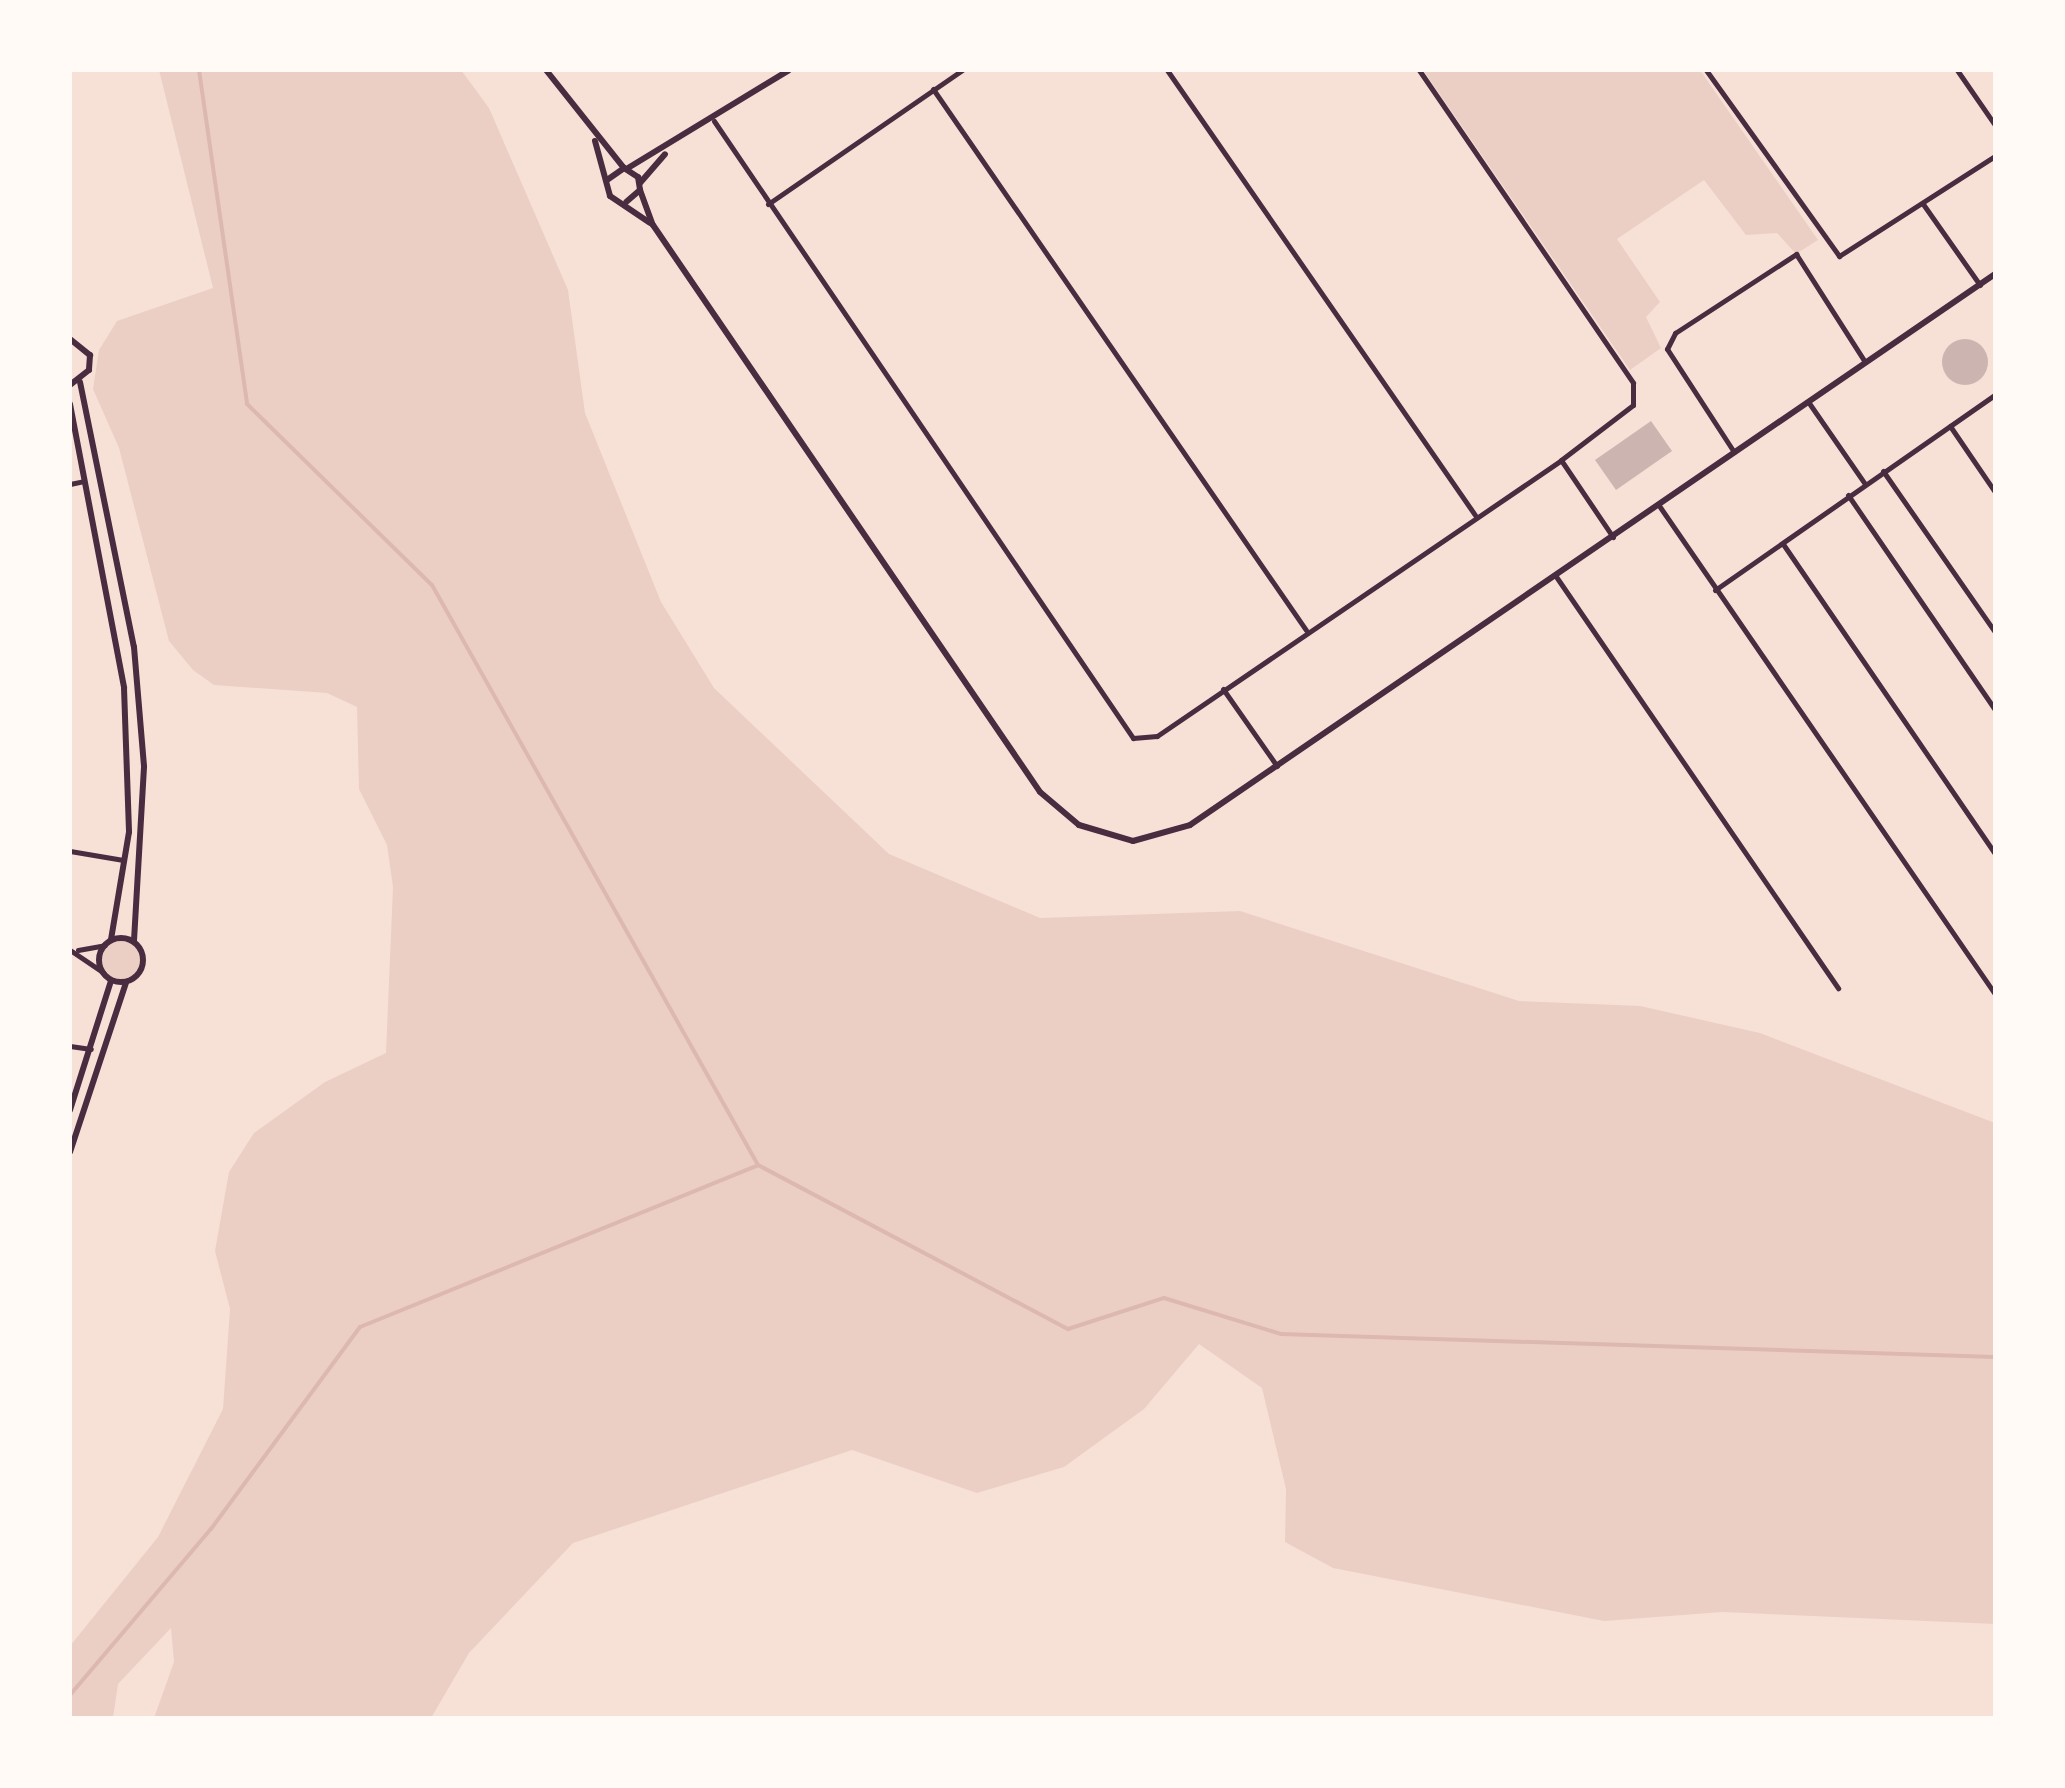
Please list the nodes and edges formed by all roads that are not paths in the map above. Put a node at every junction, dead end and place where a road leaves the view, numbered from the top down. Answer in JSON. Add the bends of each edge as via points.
{"nodes":[{"id":1,"x":546,"y":70,"type":"edge"},
{"id":2,"x":789,"y":70,"type":"edge"},
{"id":3,"x":962,"y":70,"type":"edge"},
{"id":4,"x":1167,"y":70,"type":"edge"},
{"id":5,"x":1419,"y":70,"type":"edge"},
{"id":6,"x":1706,"y":70,"type":"edge"},
{"id":7,"x":1957,"y":70,"type":"edge"},
{"id":8,"x":932,"y":89,"type":"junction"},
{"id":9,"x":714,"y":122,"type":"junction"},
{"id":10,"x":1995,"y":124,"type":"edge"},
{"id":11,"x":594,"y":140,"type":"junction"},
{"id":12,"x":669,"y":150,"type":"junction"},
{"id":13,"x":1995,"y":156,"type":"edge"},
{"id":14,"x":626,"y":168,"type":"junction"},
{"id":15,"x":606,"y":180,"type":"junction"},
{"id":16,"x":640,"y":186,"type":"junction"},
{"id":17,"x":624,"y":202,"type":"junction"},
{"id":18,"x":768,"y":204,"type":"junction"},
{"id":19,"x":1923,"y":204,"type":"junction"},
{"id":20,"x":653,"y":225,"type":"junction"},
{"id":21,"x":1995,"y":274,"type":"edge"},
{"id":22,"x":1980,"y":284,"type":"junction"},
{"id":23,"x":70,"y":339,"type":"edge"},
{"id":24,"x":1866,"y":364,"type":"junction"},
{"id":25,"x":80,"y":382,"type":"junction"},
{"id":26,"x":70,"y":385,"type":"edge"},
{"id":27,"x":1995,"y":395,"type":"edge"},
{"id":28,"x":70,"y":404,"type":"edge"},
{"id":29,"x":1809,"y":404,"type":"junction"},
{"id":30,"x":1950,"y":426,"type":"junction"},
{"id":31,"x":1736,"y":454,"type":"junction"},
{"id":32,"x":1561,"y":460,"type":"junction"},
{"id":33,"x":1884,"y":471,"type":"junction"},
{"id":34,"x":87,"y":480,"type":"junction"},
{"id":35,"x":70,"y":484,"type":"edge"},
{"id":36,"x":1865,"y":484,"type":"junction"},
{"id":37,"x":1995,"y":492,"type":"edge"},
{"id":38,"x":1848,"y":495,"type":"junction"},
{"id":39,"x":1660,"y":507,"type":"junction"},
{"id":40,"x":1475,"y":515,"type":"junction"},
{"id":41,"x":1613,"y":537,"type":"junction"},
{"id":42,"x":1783,"y":544,"type":"junction"},
{"id":43,"x":1555,"y":575,"type":"junction"},
{"id":44,"x":1715,"y":590,"type":"junction"},
{"id":45,"x":1306,"y":631,"type":"junction"},
{"id":46,"x":1995,"y":632,"type":"edge"},
{"id":47,"x":1222,"y":689,"type":"junction"},
{"id":48,"x":1995,"y":710,"type":"edge"},
{"id":49,"x":1278,"y":766,"type":"junction"},
{"id":50,"x":70,"y":851,"type":"edge"},
{"id":51,"x":1995,"y":854,"type":"edge"},
{"id":52,"x":126,"y":861,"type":"junction"},
{"id":53,"x":134,"y":941,"type":"junction"},
{"id":54,"x":108,"y":942,"type":"junction"},
{"id":55,"x":72,"y":950,"type":"edge"},
{"id":56,"x":102,"y":972,"type":"junction"},
{"id":57,"x":111,"y":980,"type":"junction"},
{"id":58,"x":126,"y":982,"type":"junction"},
{"id":59,"x":1838,"y":988,"type":"dead end"},
{"id":60,"x":1995,"y":994,"type":"edge"},
{"id":61,"x":70,"y":1046,"type":"edge"},
{"id":62,"x":91,"y":1049,"type":"junction"},
{"id":63,"x":70,"y":1110,"type":"edge"},
{"id":64,"x":70,"y":1152,"type":"edge"}],
"edges":[{"from":1,"to":11,"type":"main road"},
{"from":2,"to":9,"type":"main road"},
{"from":3,"to":8,"type":"street"},
{"from":4,"to":40,"type":"street"},
{"from":5,"to":32,"type":"street","via":[[1637,391],[1633,405]]},
{"from":6,"to":19,"type":"street","via":[[1835,254],[1853,254]]},
{"from":7,"to":10,"type":"street"},
{"from":8,"to":18,"type":"street"},
{"from":8,"to":45,"type":"street"},
{"from":9,"to":12,"type":"main road"},
{"from":9,"to":18,"type":"street"},
{"from":11,"to":14,"type":"main road"},
{"from":11,"to":15,"type":"main road"},
{"from":12,"to":14,"type":"main road"},
{"from":12,"to":16,"type":"main road"},
{"from":13,"to":19,"type":"street"},
{"from":14,"to":15,"type":"main road"},
{"from":14,"to":16,"type":"main road"},
{"from":15,"to":17,"type":"main road","via":[[610,196]]},
{"from":16,"to":17,"type":"main road"},
{"from":16,"to":20,"type":"main road"},
{"from":17,"to":20,"type":"main road"},
{"from":18,"to":47,"type":"street","via":[[1129,735],[1156,736]]},
{"from":19,"to":22,"type":"street"},
{"from":20,"to":49,"type":"main road","via":[[1054,806],[1102,835],[1149,841],[1190,826]]},
{"from":21,"to":22,"type":"main road"},
{"from":22,"to":24,"type":"main road"},
{"from":23,"to":25,"type":"main road","via":[[90,355]]},
{"from":24,"to":29,"type":"main road"},
{"from":24,"to":31,"type":"street","via":[[1796,254],[1675,333],[1667,348]]},
{"from":25,"to":26,"type":"main road"},
{"from":25,"to":53,"type":"main road","via":[[134,646],[144,767]]},
{"from":27,"to":30,"type":"street"},
{"from":28,"to":34,"type":"main road"},
{"from":29,"to":31,"type":"main road"},
{"from":29,"to":36,"type":"street"},
{"from":30,"to":33,"type":"street"},
{"from":30,"to":37,"type":"street"},
{"from":31,"to":39,"type":"main road"},
{"from":32,"to":40,"type":"street"},
{"from":32,"to":41,"type":"street"},
{"from":33,"to":36,"type":"street"},
{"from":33,"to":46,"type":"street"},
{"from":34,"to":35,"type":"street"},
{"from":34,"to":52,"type":"main road","via":[[124,686]]},
{"from":36,"to":38,"type":"street"},
{"from":38,"to":42,"type":"street"},
{"from":38,"to":48,"type":"street"},
{"from":39,"to":41,"type":"main road"},
{"from":39,"to":44,"type":"street"},
{"from":40,"to":45,"type":"street"},
{"from":41,"to":43,"type":"main road"},
{"from":42,"to":44,"type":"street"},
{"from":42,"to":51,"type":"street"},
{"from":43,"to":49,"type":"main road"},
{"from":43,"to":59,"type":"street"},
{"from":44,"to":60,"type":"street"},
{"from":45,"to":47,"type":"street"},
{"from":47,"to":49,"type":"street"},
{"from":50,"to":52,"type":"street"},
{"from":52,"to":54,"type":"main road"},
{"from":53,"to":54,"type":"main road"},
{"from":53,"to":58,"type":"main road","via":[[142,964]]},
{"from":54,"to":55,"type":"street"},
{"from":54,"to":56,"type":"main road"},
{"from":55,"to":56,"type":"street"},
{"from":56,"to":57,"type":"main road"},
{"from":57,"to":58,"type":"main road"},
{"from":57,"to":62,"type":"main road"},
{"from":58,"to":64,"type":"main road"},
{"from":61,"to":62,"type":"street"},
{"from":62,"to":63,"type":"main road"}]}
